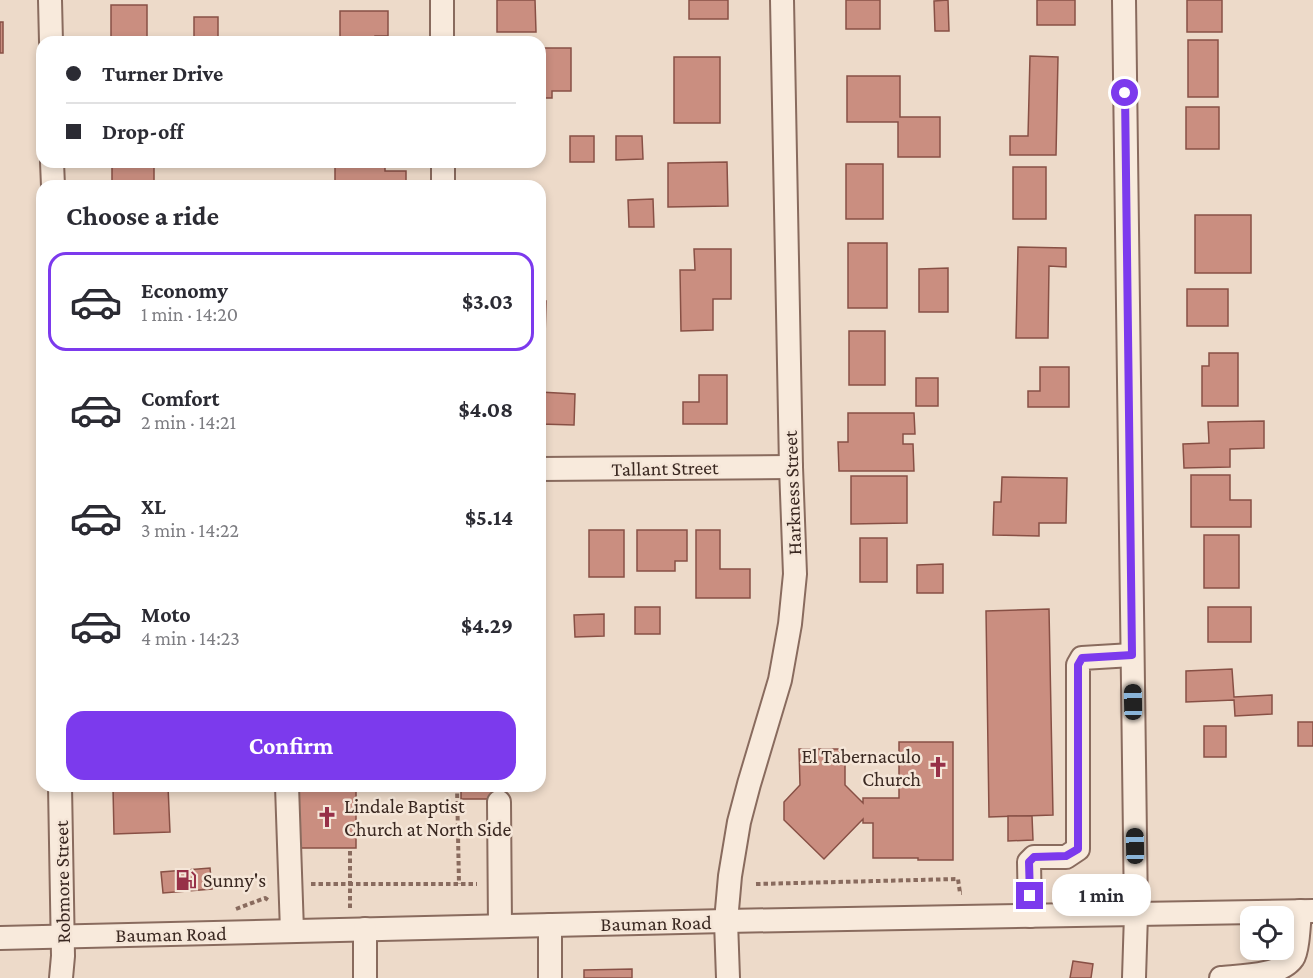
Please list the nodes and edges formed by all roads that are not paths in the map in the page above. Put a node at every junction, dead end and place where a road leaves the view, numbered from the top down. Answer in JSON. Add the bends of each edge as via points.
{"nodes":[{"id":1,"x":50,"y":0,"type":"edge"},
{"id":2,"x":442,"y":0,"type":"edge"},
{"id":3,"x":782,"y":0,"type":"edge"},
{"id":4,"x":1124,"y":0,"type":"edge"},
{"id":5,"x":51,"y":36,"type":"edge"},
{"id":6,"x":442,"y":36,"type":"edge"},
{"id":7,"x":791,"y":467,"type":"junction"},
{"id":8,"x":546,"y":469,"type":"edge"},
{"id":9,"x":1132,"y":655,"type":"junction"},
{"id":10,"x":60,"y":792,"type":"edge"},
{"id":11,"x":287,"y":792,"type":"edge"},
{"id":12,"x":499,"y":802,"type":"dead end"},
{"id":13,"x":1307,"y":911,"type":"edge"},
{"id":14,"x":1136,"y":914,"type":"junction"},
{"id":15,"x":1030,"y":916,"type":"junction"},
{"id":16,"x":726,"y":921,"type":"junction"},
{"id":17,"x":550,"y":925,"type":"junction"},
{"id":18,"x":500,"y":926,"type":"junction"},
{"id":19,"x":357,"y":930,"type":"junction"},
{"id":20,"x":292,"y":931,"type":"junction"},
{"id":21,"x":62,"y":936,"type":"junction"},
{"id":22,"x":0,"y":938,"type":"edge"},
{"id":23,"x":61,"y":978,"type":"edge"},
{"id":24,"x":365,"y":978,"type":"edge"},
{"id":25,"x":550,"y":978,"type":"edge"},
{"id":26,"x":728,"y":978,"type":"edge"},
{"id":27,"x":1134,"y":978,"type":"edge"},
{"id":28,"x":1221,"y":978,"type":"edge"}],
"edges":[{"from":1,"to":5,"type":"street"},
{"from":2,"to":6,"type":"street"},
{"from":3,"to":7,"type":"street","name":"Harkness Street"},
{"from":4,"to":9,"type":"street"},
{"from":7,"to":8,"type":"street","name":"Tallant Street"},
{"from":7,"to":16,"type":"street","name":"Harkness Street","via":[[795,574],[790,624],[780,680],[739,822]]},
{"from":9,"to":14,"type":"street"},
{"from":9,"to":15,"type":"street","via":[[1082,658],[1078,665],[1078,849],[1066,856],[1034,857],[1029,862]]},
{"from":10,"to":21,"type":"street","name":"Robmore Street"},
{"from":11,"to":20,"type":"street"},
{"from":12,"to":18,"type":"street"},
{"from":13,"to":14,"type":"street","name":"Bauman Road"},
{"from":13,"to":28,"type":"street","via":[[1293,958],[1281,968]]},
{"from":14,"to":15,"type":"street","name":"Bauman Road"},
{"from":14,"to":27,"type":"street"},
{"from":15,"to":16,"type":"street","name":"Bauman Road"},
{"from":16,"to":17,"type":"street","name":"Bauman Road"},
{"from":16,"to":26,"type":"street","name":"Harkness Street"},
{"from":17,"to":18,"type":"street","name":"Bauman Road"},
{"from":17,"to":25,"type":"street"},
{"from":18,"to":19,"type":"street","name":"Bauman Road"},
{"from":19,"to":20,"type":"street","name":"Bauman Road"},
{"from":19,"to":24,"type":"street"},
{"from":20,"to":21,"type":"street","name":"Bauman Road"},
{"from":21,"to":22,"type":"street","name":"Bauman Road"},
{"from":21,"to":23,"type":"street","name":"Robmore Street"}]}
